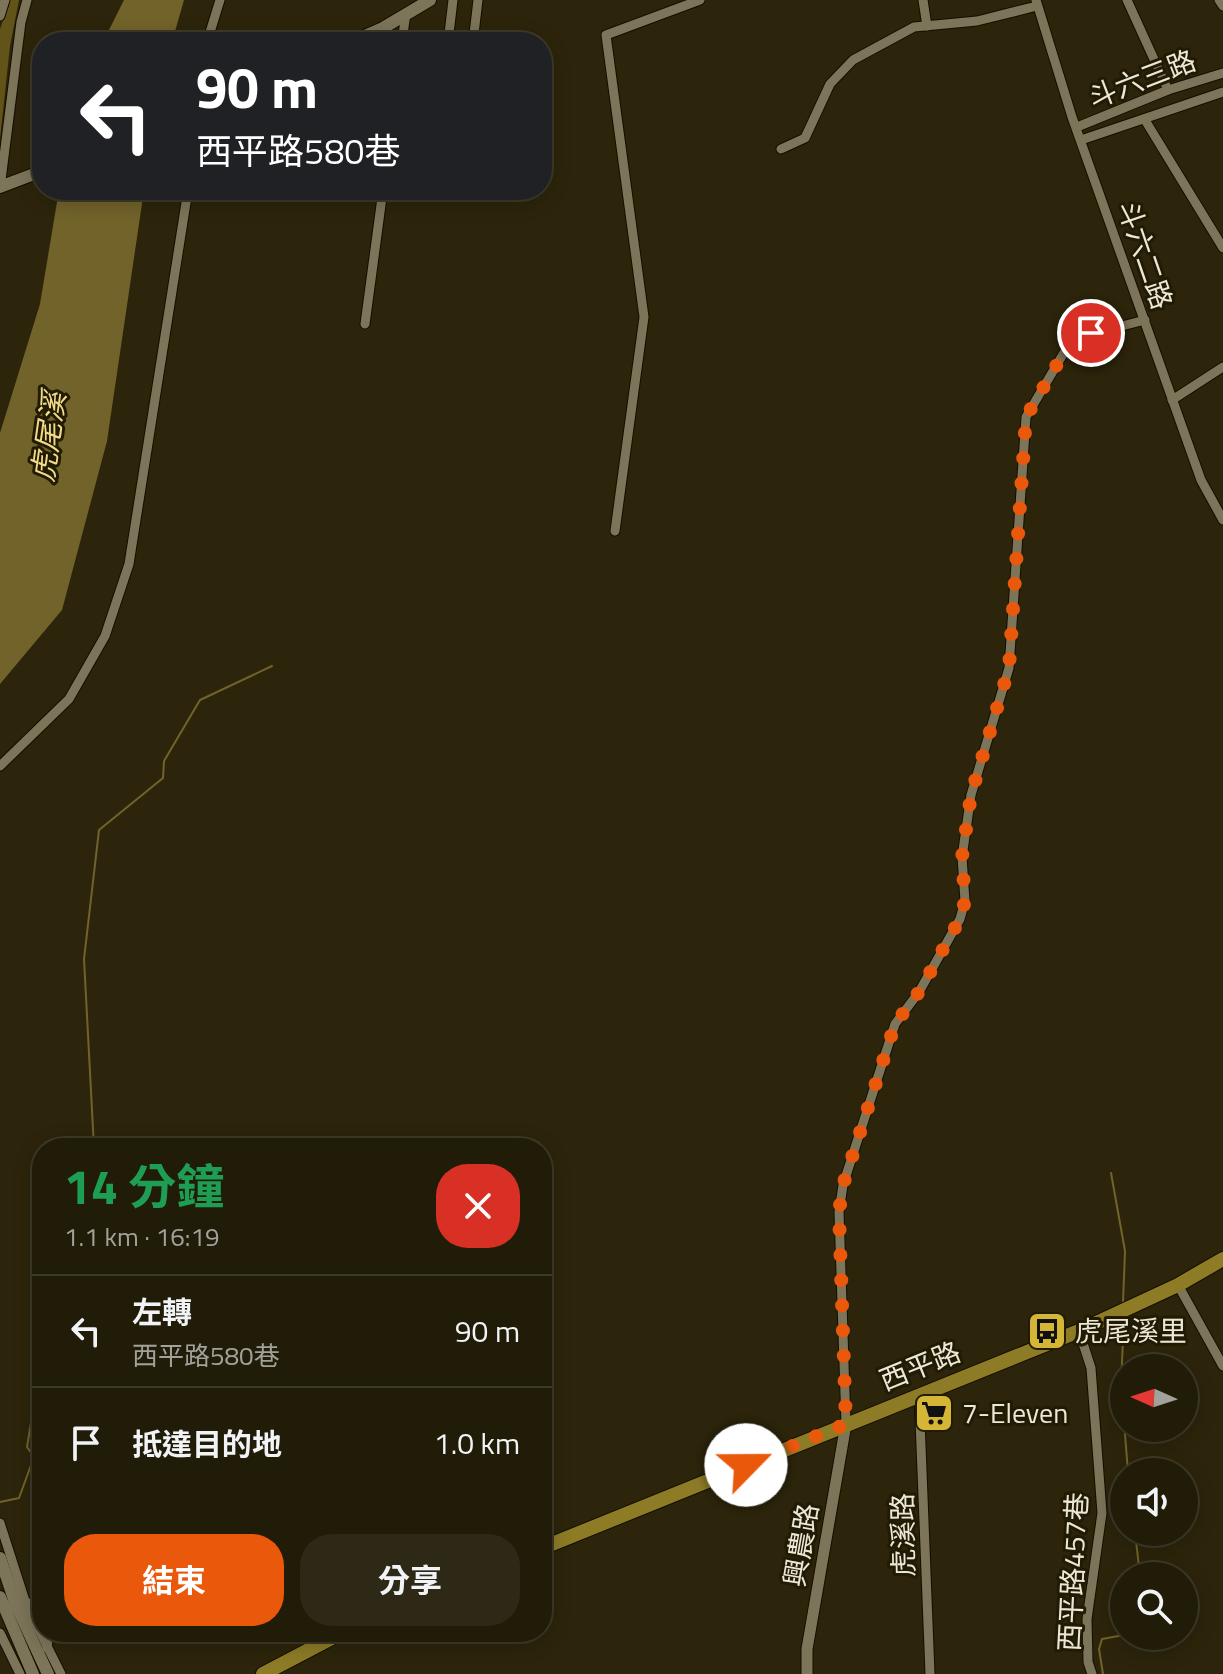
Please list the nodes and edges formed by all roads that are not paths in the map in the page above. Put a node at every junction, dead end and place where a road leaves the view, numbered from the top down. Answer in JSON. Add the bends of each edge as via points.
{"nodes":[{"id":1,"x":5,"y":0,"type":"edge"},
{"id":2,"x":27,"y":0,"type":"edge"},
{"id":3,"x":220,"y":0,"type":"edge"},
{"id":4,"x":430,"y":0,"type":"edge"},
{"id":5,"x":453,"y":0,"type":"edge"},
{"id":6,"x":478,"y":0,"type":"edge"},
{"id":7,"x":700,"y":0,"type":"edge"},
{"id":8,"x":923,"y":0,"type":"edge"},
{"id":9,"x":1127,"y":0,"type":"edge"},
{"id":10,"x":1219,"y":0,"type":"edge"},
{"id":11,"x":1036,"y":3,"type":"edge"},
{"id":12,"x":1223,"y":6,"type":"edge"},
{"id":13,"x":406,"y":13,"type":"junction"},
{"id":14,"x":0,"y":16,"type":"edge"},
{"id":15,"x":927,"y":26,"type":"junction"},
{"id":16,"x":210,"y":32,"type":"edge"},
{"id":17,"x":374,"y":32,"type":"edge"},
{"id":18,"x":403,"y":32,"type":"edge"},
{"id":19,"x":449,"y":32,"type":"edge"},
{"id":20,"x":474,"y":32,"type":"edge"},
{"id":21,"x":1223,"y":73,"type":"edge"},
{"id":22,"x":1168,"y":90,"type":"junction"},
{"id":23,"x":1223,"y":92,"type":"edge"},
{"id":24,"x":1145,"y":120,"type":"junction"},
{"id":25,"x":1077,"y":127,"type":"junction"},
{"id":26,"x":1081,"y":140,"type":"junction"},
{"id":27,"x":781,"y":149,"type":"dead end"},
{"id":28,"x":32,"y":175,"type":"edge"},
{"id":29,"x":3,"y":186,"type":"edge"},
{"id":30,"x":186,"y":200,"type":"edge"},
{"id":31,"x":382,"y":200,"type":"edge"},
{"id":32,"x":1223,"y":248,"type":"edge"},
{"id":33,"x":1145,"y":320,"type":"junction"},
{"id":34,"x":365,"y":324,"type":"dead end"},
{"id":35,"x":1223,"y":367,"type":"edge"},
{"id":36,"x":1172,"y":400,"type":"junction"},
{"id":37,"x":1223,"y":520,"type":"edge"},
{"id":38,"x":615,"y":531,"type":"dead end"},
{"id":39,"x":0,"y":766,"type":"edge"},
{"id":40,"x":1223,"y":1259,"type":"edge"},
{"id":41,"x":1178,"y":1285,"type":"junction"},
{"id":42,"x":1079,"y":1331,"type":"junction"},
{"id":43,"x":1223,"y":1366,"type":"edge"},
{"id":44,"x":919,"y":1395,"type":"junction"},
{"id":45,"x":846,"y":1424,"type":"junction"},
{"id":46,"x":0,"y":1523,"type":"edge"},
{"id":47,"x":552,"y":1544,"type":"edge"},
{"id":48,"x":0,"y":1558,"type":"edge"},
{"id":49,"x":32,"y":1603,"type":"edge"},
{"id":50,"x":9,"y":1604,"type":"edge"},
{"id":51,"x":32,"y":1631,"type":"edge"},
{"id":52,"x":0,"y":1633,"type":"edge"},
{"id":53,"x":42,"y":1642,"type":"edge"},
{"id":54,"x":48,"y":1642,"type":"edge"},
{"id":55,"x":324,"y":1642,"type":"edge"},
{"id":56,"x":47,"y":1648,"type":"junction"},
{"id":57,"x":20,"y":1674,"type":"edge"},
{"id":58,"x":33,"y":1674,"type":"edge"},
{"id":59,"x":48,"y":1674,"type":"edge"},
{"id":60,"x":61,"y":1674,"type":"edge"},
{"id":61,"x":263,"y":1674,"type":"edge"},
{"id":62,"x":807,"y":1674,"type":"edge"},
{"id":63,"x":930,"y":1674,"type":"edge"},
{"id":64,"x":1092,"y":1674,"type":"edge"}],
"edges":[{"from":1,"to":14,"type":"street"},
{"from":2,"to":29,"type":"street"},
{"from":3,"to":16,"type":"street"},
{"from":4,"to":13,"type":"main road"},
{"from":5,"to":19,"type":"street"},
{"from":6,"to":20,"type":"street"},
{"from":7,"to":38,"type":"street","via":[[606,35],[644,317]]},
{"from":8,"to":15,"type":"street"},
{"from":9,"to":22,"type":"street"},
{"from":10,"to":12,"type":"street"},
{"from":11,"to":15,"type":"street","via":[[977,21]]},
{"from":11,"to":25,"type":"street","name":"斗六二路"},
{"from":13,"to":17,"type":"main road"},
{"from":13,"to":18,"type":"street"},
{"from":15,"to":27,"type":"street","via":[[914,27],[853,60],[830,84],[805,138]]},
{"from":21,"to":22,"type":"street","name":"斗六三路"},
{"from":22,"to":25,"type":"street","name":"斗六三路"},
{"from":23,"to":24,"type":"street","name":"斗六三路"},
{"from":24,"to":26,"type":"street","name":"斗六三路"},
{"from":24,"to":32,"type":"street"},
{"from":25,"to":26,"type":"street","name":"斗六二路"},
{"from":26,"to":33,"type":"street","name":"斗六二路"},
{"from":28,"to":29,"type":"main road"},
{"from":30,"to":39,"type":"street","via":[[129,564],[105,636],[69,699]]},
{"from":31,"to":34,"type":"street"},
{"from":33,"to":36,"type":"street","name":"斗六二路"},
{"from":33,"to":45,"type":"street","via":[[1072,339],[1026,417],[1009,668],[971,795],[962,857],[965,901],[919,992],[895,1024],[843,1185],[839,1212]]},
{"from":35,"to":36,"type":"street"},
{"from":36,"to":37,"type":"street","name":"斗六二路","via":[[1201,480]]},
{"from":40,"to":41,"type":"main road","name":"西平路"},
{"from":41,"to":42,"type":"main road","name":"西平路"},
{"from":41,"to":43,"type":"street"},
{"from":42,"to":44,"type":"main road","name":"西平路"},
{"from":42,"to":64,"type":"street","name":"西平路457巷","via":[[1091,1368],[1102,1513],[1087,1619]]},
{"from":44,"to":45,"type":"main road","name":"西平路"},
{"from":44,"to":63,"type":"street","name":"虎溪路"},
{"from":45,"to":47,"type":"main road","name":"西平路"},
{"from":45,"to":62,"type":"street","name":"興農路"},
{"from":46,"to":50,"type":"street"},
{"from":48,"to":50,"type":"main road"},
{"from":49,"to":50,"type":"street"},
{"from":50,"to":51,"type":"street"},
{"from":50,"to":58,"type":"main road"},
{"from":50,"to":59,"type":"main road"},
{"from":52,"to":57,"type":"street"},
{"from":53,"to":56,"type":"street"},
{"from":54,"to":56,"type":"street"},
{"from":55,"to":61,"type":"main road"},
{"from":56,"to":60,"type":"street"}]}
